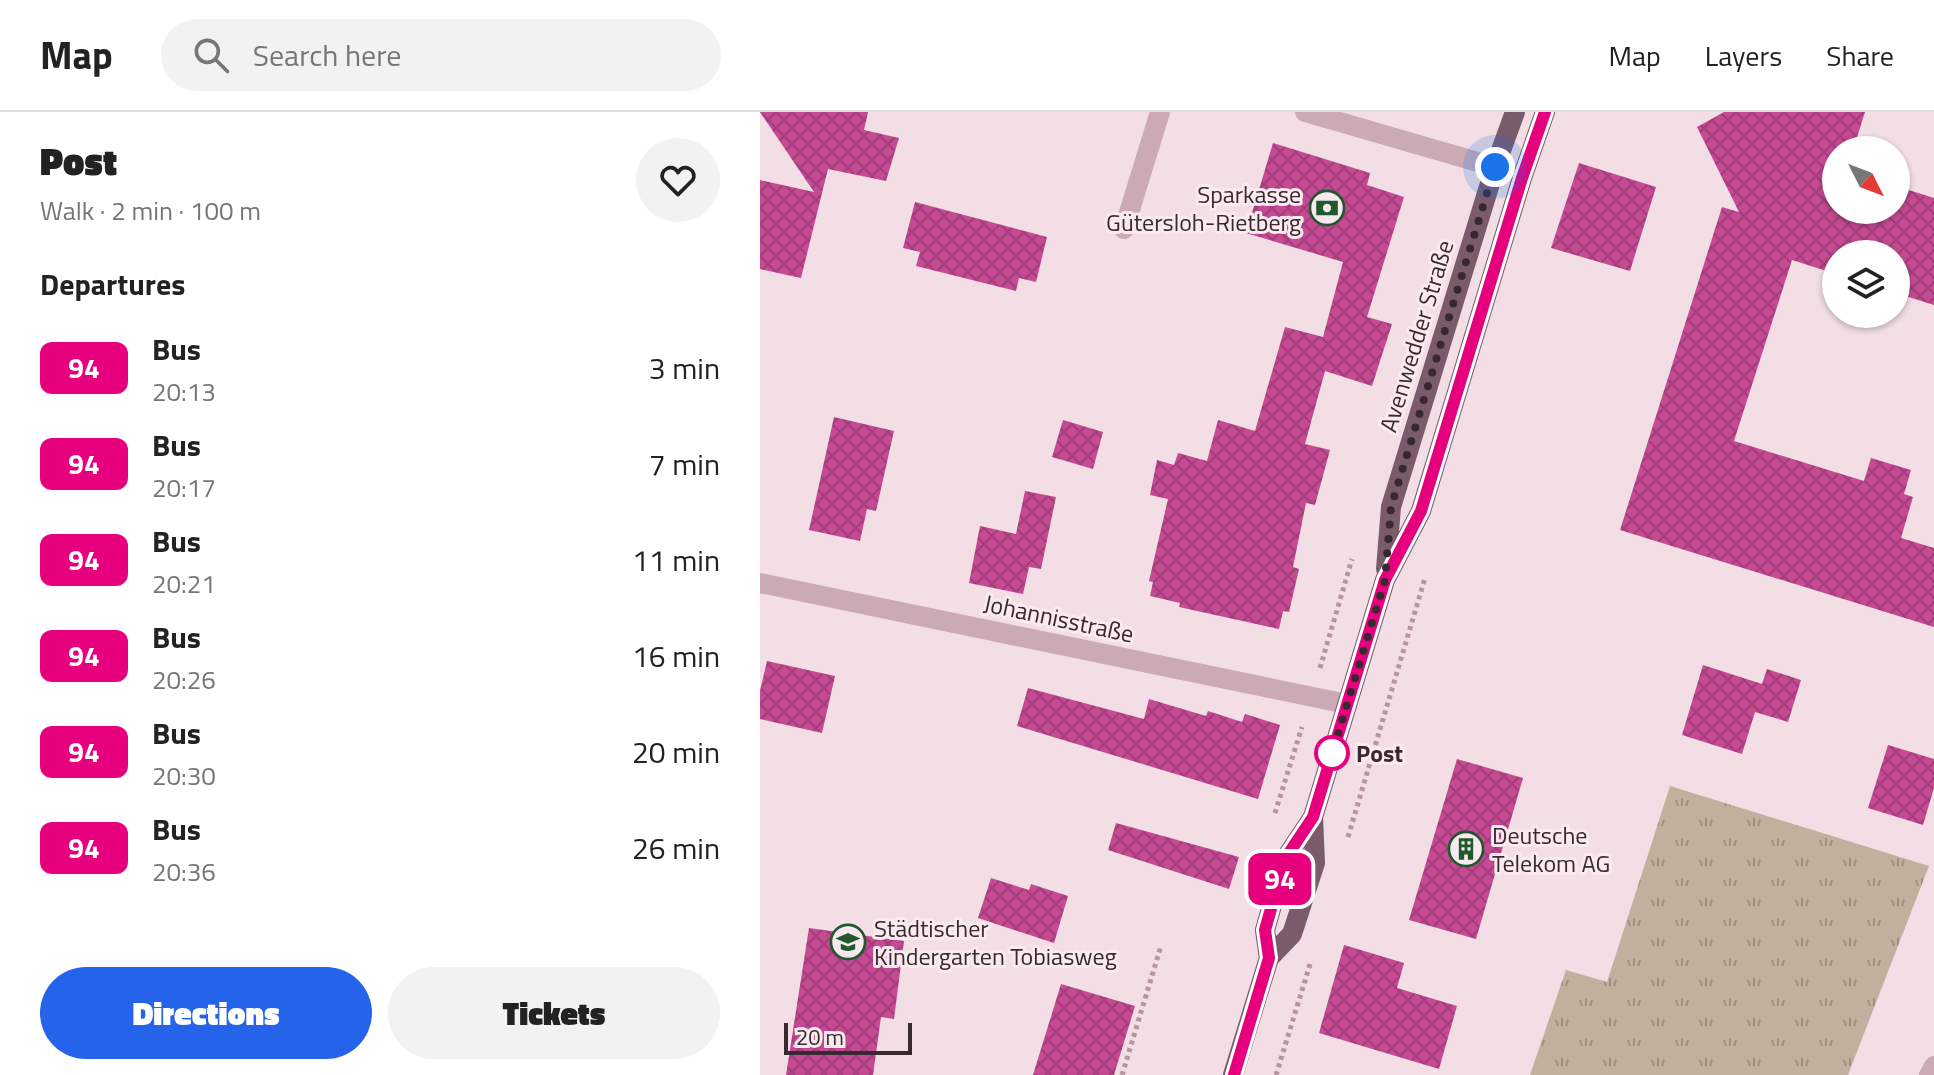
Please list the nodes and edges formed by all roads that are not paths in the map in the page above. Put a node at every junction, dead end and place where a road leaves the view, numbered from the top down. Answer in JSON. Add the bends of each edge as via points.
{"nodes":[{"id":1,"x":1160,"y":112,"type":"edge"},
{"id":2,"x":1305,"y":112,"type":"edge"},
{"id":3,"x":1515,"y":112,"type":"edge"},
{"id":4,"x":1545,"y":112,"type":"edge"},
{"id":5,"x":1495,"y":167,"type":"junction"},
{"id":6,"x":1124,"y":229,"type":"dead end"},
{"id":7,"x":1385,"y":580,"type":"junction"},
{"id":8,"x":760,"y":583,"type":"edge"},
{"id":9,"x":1347,"y":704,"type":"junction"},
{"id":10,"x":1313,"y":817,"type":"junction"},
{"id":11,"x":1269,"y":958,"type":"junction"},
{"id":12,"x":1934,"y":1066,"type":"edge"},
{"id":13,"x":1233,"y":1075,"type":"edge"},
{"id":14,"x":1929,"y":1075,"type":"edge"}],
"edges":[{"from":1,"to":6,"type":"street"},
{"from":2,"to":5,"type":"street"},
{"from":3,"to":5,"type":"main road","name":"Avenwedder Straße"},
{"from":4,"to":7,"type":"main road","name":"Avenwedder Straße","via":[[1421,511]]},
{"from":5,"to":7,"type":"main road","name":"Avenwedder Straße","via":[[1391,507]]},
{"from":7,"to":9,"type":"main road","name":"Avenwedder Straße"},
{"from":8,"to":9,"type":"street","name":"Johannisstraße"},
{"from":9,"to":10,"type":"main road","name":"Avenwedder Straße"},
{"from":10,"to":11,"type":"main road","name":"Avenwedder Straße","via":[[1289,853],[1276,891],[1265,930]]},
{"from":10,"to":11,"type":"main road","name":"Avenwedder Straße","via":[[1315,863],[1292,934]]},
{"from":11,"to":13,"type":"main road","name":"Avenwedder Straße"},
{"from":12,"to":14,"type":"street"}]}
